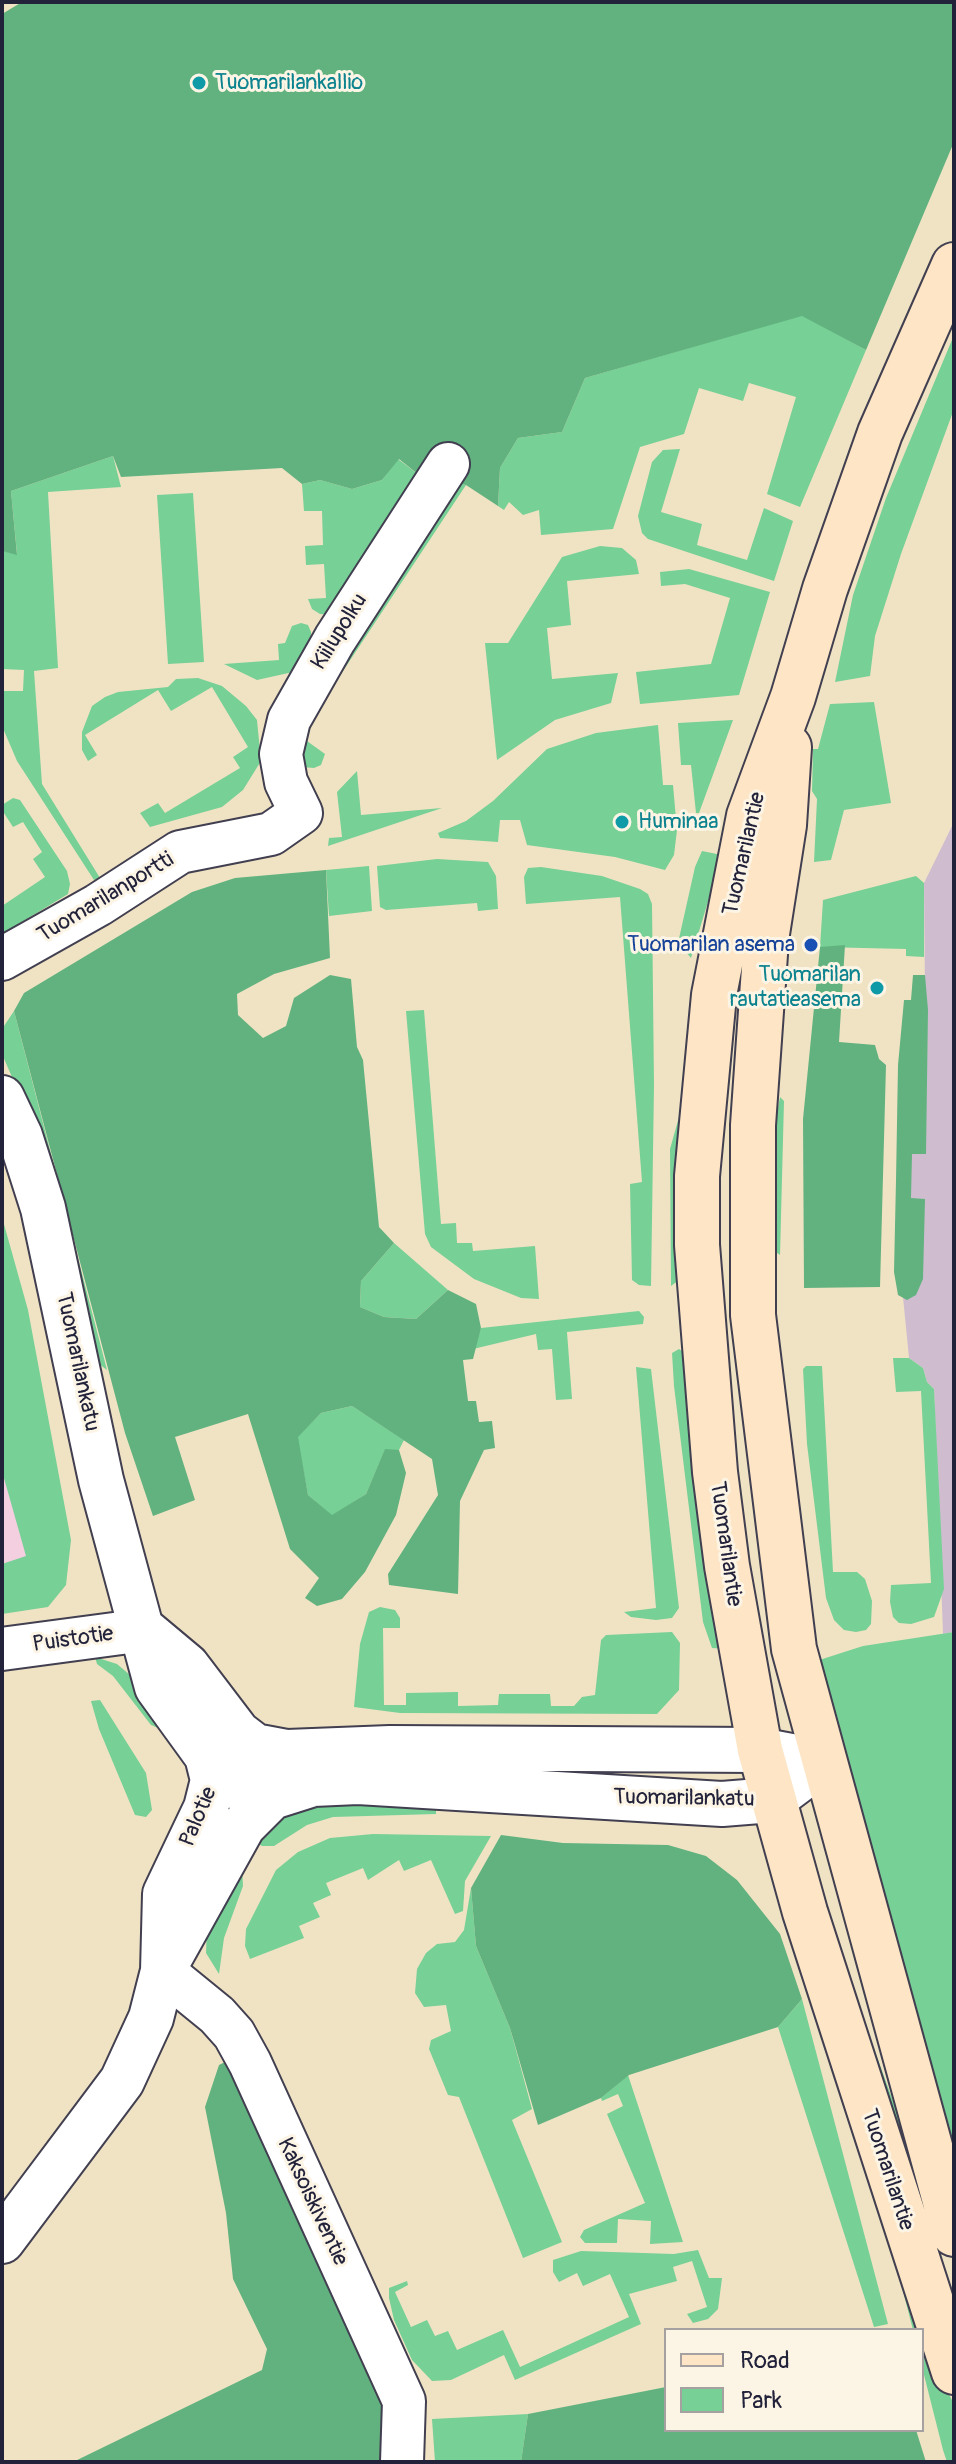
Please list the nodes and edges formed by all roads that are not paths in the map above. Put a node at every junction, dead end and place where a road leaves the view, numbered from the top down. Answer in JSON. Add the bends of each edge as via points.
{"nodes":[{"id":1,"x":954,"y":265,"type":"edge"},
{"id":2,"x":448,"y":464,"type":"dead end"},
{"id":3,"x":793,"y":697,"type":"junction"},
{"id":4,"x":301,"y":813,"type":"joint"},
{"id":5,"x":2,"y":959,"type":"edge"},
{"id":6,"x":2,"y":1098,"type":"edge"},
{"id":7,"x":144,"y":1630,"type":"junction"},
{"id":8,"x":2,"y":1649,"type":"edge"},
{"id":9,"x":255,"y":1746,"type":"junction"},
{"id":10,"x":760,"y":1750,"type":"junction"},
{"id":11,"x":823,"y":1762,"type":"junction"},
{"id":12,"x":213,"y":1780,"type":"junction"},
{"id":13,"x":272,"y":1797,"type":"junction"},
{"id":14,"x":772,"y":1800,"type":"junction"},
{"id":15,"x":163,"y":1971,"type":"junction"},
{"id":16,"x":954,"y":2234,"type":"edge"},
{"id":17,"x":2,"y":2241,"type":"edge"},
{"id":18,"x":954,"y":2372,"type":"edge"},
{"id":19,"x":402,"y":2462,"type":"edge"}],
"edges":[{"from":1,"to":3,"type":"main road","name":"Tuomarilantie","via":[[880,433]]},
{"from":2,"to":4,"type":"street","name":"Kiilupolku","via":[[289,720],[281,754],[286,782]]},
{"from":3,"to":10,"type":"main road","name":"Tuomarilantie","via":[[749,816],[714,995],[697,1176],[697,1245],[715,1472]]},
{"from":3,"to":11,"type":"main road","name":"Tuomarilantie","via":[[755,1094],[753,1315],[785,1600]]},
{"from":4,"to":5,"type":"street","name":"Tuomarilanportti","via":[[271,834],[180,852]]},
{"from":6,"to":7,"type":"street","name":"Tuomarilankatu","via":[[43,1208],[105,1495]]},
{"from":7,"to":8,"type":"street","name":"Puistotie"},
{"from":7,"to":9,"type":"street","via":[[187,1666],[238,1733]]},
{"from":7,"to":12,"type":"street","name":"Tuomarilankatu","via":[[157,1687],[207,1756]]},
{"from":9,"to":10,"type":"street","via":[[287,1752]]},
{"from":9,"to":12,"type":"street","name":"Palotie"},
{"from":9,"to":13,"type":"street"},
{"from":10,"to":11,"type":"street"},
{"from":10,"to":14,"type":"main road","name":"Tuomarilantie"},
{"from":11,"to":14,"type":"street","name":"Tuomarilankatu"},
{"from":11,"to":16,"type":"main road","name":"Tuomarilantie"},
{"from":12,"to":13,"type":"street"},
{"from":12,"to":15,"type":"street","name":"Palotie","via":[[206,1808],[165,1894]]},
{"from":13,"to":14,"type":"street","name":"Tuomarilankatu","via":[[313,1784],[358,1782],[722,1804]]},
{"from":13,"to":15,"type":"street","name":"Palotie","via":[[243,1826]]},
{"from":14,"to":18,"type":"main road","name":"Tuomarilantie"},
{"from":15,"to":17,"type":"street","name":"Palotie","via":[[151,2018],[122,2081]]},
{"from":15,"to":19,"type":"street","name":"Kaksoiskiventie","via":[[217,2015],[250,2063],[404,2401]]}]}
